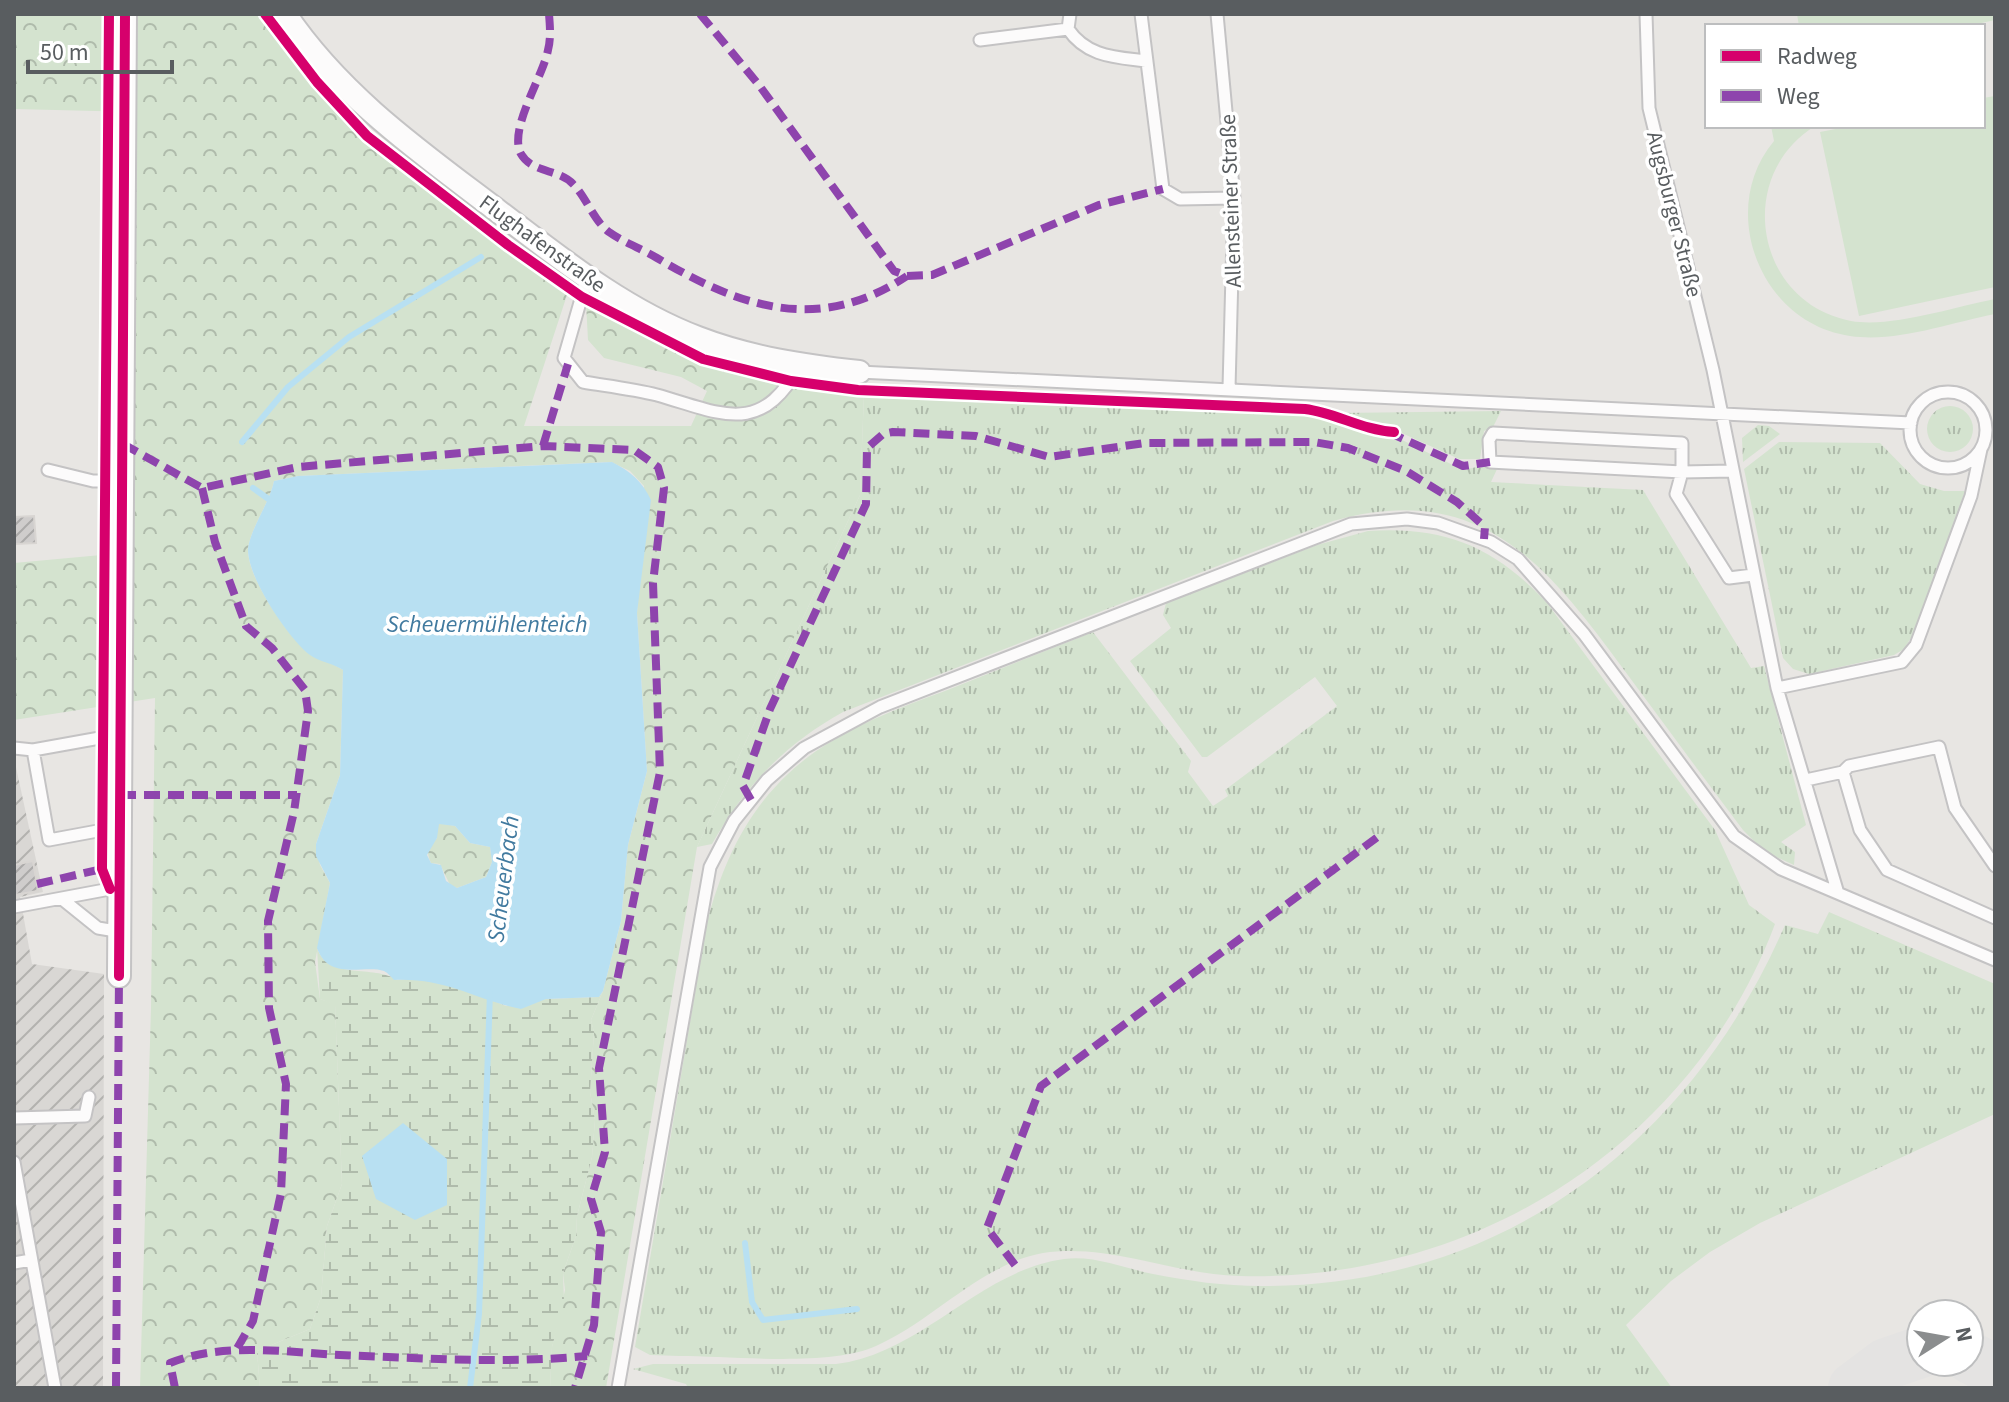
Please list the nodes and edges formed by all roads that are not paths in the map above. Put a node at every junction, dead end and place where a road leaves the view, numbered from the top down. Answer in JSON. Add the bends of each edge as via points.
{"nodes":[{"id":1,"x":125,"y":14,"type":"edge"},
{"id":2,"x":285,"y":14,"type":"edge"},
{"id":3,"x":1070,"y":14,"type":"edge"},
{"id":4,"x":1141,"y":14,"type":"edge"},
{"id":5,"x":1217,"y":14,"type":"edge"},
{"id":6,"x":1646,"y":14,"type":"edge"},
{"id":7,"x":1068,"y":29,"type":"junction"},
{"id":8,"x":980,"y":40,"type":"dead end"},
{"id":9,"x":1146,"y":61,"type":"junction"},
{"id":10,"x":1234,"y":198,"type":"junction"},
{"id":11,"x":587,"y":278,"type":"junction"},
{"id":12,"x":800,"y":365,"type":"junction"},
{"id":13,"x":859,"y":372,"type":"joint"},
{"id":14,"x":1229,"y":388,"type":"junction"},
{"id":15,"x":1719,"y":412,"type":"junction"},
{"id":16,"x":1989,"y":415,"type":"edge"},
{"id":17,"x":1911,"y":423,"type":"junction"},
{"id":18,"x":1981,"y":449,"type":"junction"},
{"id":19,"x":48,"y":470,"type":"dead end"},
{"id":20,"x":1732,"y":471,"type":"junction"},
{"id":21,"x":1682,"y":472,"type":"junction"},
{"id":22,"x":123,"y":481,"type":"junction"},
{"id":23,"x":1753,"y":575,"type":"junction"},
{"id":24,"x":1777,"y":688,"type":"junction"},
{"id":25,"x":122,"y":734,"type":"junction"},
{"id":26,"x":14,"y":748,"type":"edge"},
{"id":27,"x":33,"y":750,"type":"junction"},
{"id":28,"x":1843,"y":772,"type":"junction"},
{"id":29,"x":1806,"y":780,"type":"junction"},
{"id":30,"x":119,"y":827,"type":"junction"},
{"id":31,"x":1995,"y":866,"type":"edge"},
{"id":32,"x":117,"y":881,"type":"junction"},
{"id":33,"x":1837,"y":890,"type":"junction"},
{"id":34,"x":62,"y":899,"type":"junction"},
{"id":35,"x":18,"y":906,"type":"edge"},
{"id":36,"x":1995,"y":918,"type":"edge"},
{"id":37,"x":118,"y":923,"type":"junction"},
{"id":38,"x":1995,"y":960,"type":"edge"},
{"id":39,"x":119,"y":976,"type":"dead end"},
{"id":40,"x":89,"y":1097,"type":"dead end"},
{"id":41,"x":14,"y":1118,"type":"edge"},
{"id":42,"x":14,"y":1162,"type":"edge"},
{"id":43,"x":31,"y":1260,"type":"junction"},
{"id":44,"x":14,"y":1263,"type":"edge"},
{"id":45,"x":55,"y":1388,"type":"edge"},
{"id":46,"x":618,"y":1388,"type":"edge"}],
"edges":[{"from":1,"to":22,"type":"street"},
{"from":2,"to":11,"type":"street","name":"Flughafenstraße","via":[[320,61],[363,105]]},
{"from":3,"to":7,"type":"lane"},
{"from":4,"to":9,"type":"lane"},
{"from":5,"to":10,"type":"lane","name":"Allensteiner Straße"},
{"from":6,"to":15,"type":"lane","name":"Augsburger Straße","via":[[1649,108]]},
{"from":7,"to":8,"type":"lane"},
{"from":7,"to":9,"type":"lane","via":[[1079,45],[1101,55]]},
{"from":9,"to":10,"type":"lane","via":[[1163,189],[1180,199]]},
{"from":10,"to":14,"type":"lane","name":"Allensteiner Straße"},
{"from":11,"to":12,"type":"street","name":"Flughafenstraße","via":[[696,337]]},
{"from":11,"to":12,"type":"lane","via":[[564,358],[583,382],[653,394],[726,416],[753,412],[783,394]]},
{"from":12,"to":13,"type":"street","name":"Flughafenstraße"},
{"from":13,"to":14,"type":"lane"},
{"from":14,"to":15,"type":"lane"},
{"from":15,"to":17,"type":"lane"},
{"from":15,"to":20,"type":"lane","name":"Augsburger Straße"},
{"from":16,"to":17,"type":"lane","via":[[1968,398],[1945,392],[1929,397]]},
{"from":16,"to":18,"type":"lane"},
{"from":17,"to":18,"type":"lane","via":[[1915,449],[1935,466],[1961,466]]},
{"from":18,"to":24,"type":"lane","via":[[1971,496],[1916,645],[1902,662]]},
{"from":19,"to":22,"type":"lane","via":[[93,481]]},
{"from":20,"to":21,"type":"lane"},
{"from":20,"to":23,"type":"lane","name":"Augsburger Straße"},
{"from":21,"to":21,"type":"lane","via":[[1490,462],[1489,440],[1493,433],[1682,443]]},
{"from":21,"to":23,"type":"lane","via":[[1676,494],[1729,578]]},
{"from":22,"to":25,"type":"street"},
{"from":23,"to":24,"type":"lane","name":"Augsburger Straße"},
{"from":24,"to":29,"type":"lane","name":"Augsburger Straße"},
{"from":25,"to":27,"type":"lane"},
{"from":25,"to":30,"type":"street"},
{"from":26,"to":27,"type":"lane"},
{"from":27,"to":30,"type":"lane","via":[[49,840]]},
{"from":28,"to":29,"type":"lane"},
{"from":28,"to":31,"type":"lane","via":[[1849,766],[1939,747],[1955,808]]},
{"from":28,"to":36,"type":"lane","via":[[1860,830],[1887,870]]},
{"from":29,"to":33,"type":"lane","name":"Augsburger Straße"},
{"from":30,"to":32,"type":"street"},
{"from":32,"to":34,"type":"lane","via":[[110,889]]},
{"from":32,"to":37,"type":"street"},
{"from":33,"to":38,"type":"lane"},
{"from":33,"to":46,"type":"lane","via":[[1781,869],[1734,836],[1584,634],[1518,559],[1491,542],[1438,523],[1407,519],[1351,524],[880,707],[804,748],[767,780],[734,821],[710,867]]},
{"from":34,"to":35,"type":"lane"},
{"from":34,"to":37,"type":"lane","via":[[98,928],[110,930]]},
{"from":37,"to":39,"type":"street"},
{"from":40,"to":41,"type":"lane","via":[[85,1116]]},
{"from":42,"to":43,"type":"lane"},
{"from":43,"to":44,"type":"lane"},
{"from":43,"to":45,"type":"lane"}]}
